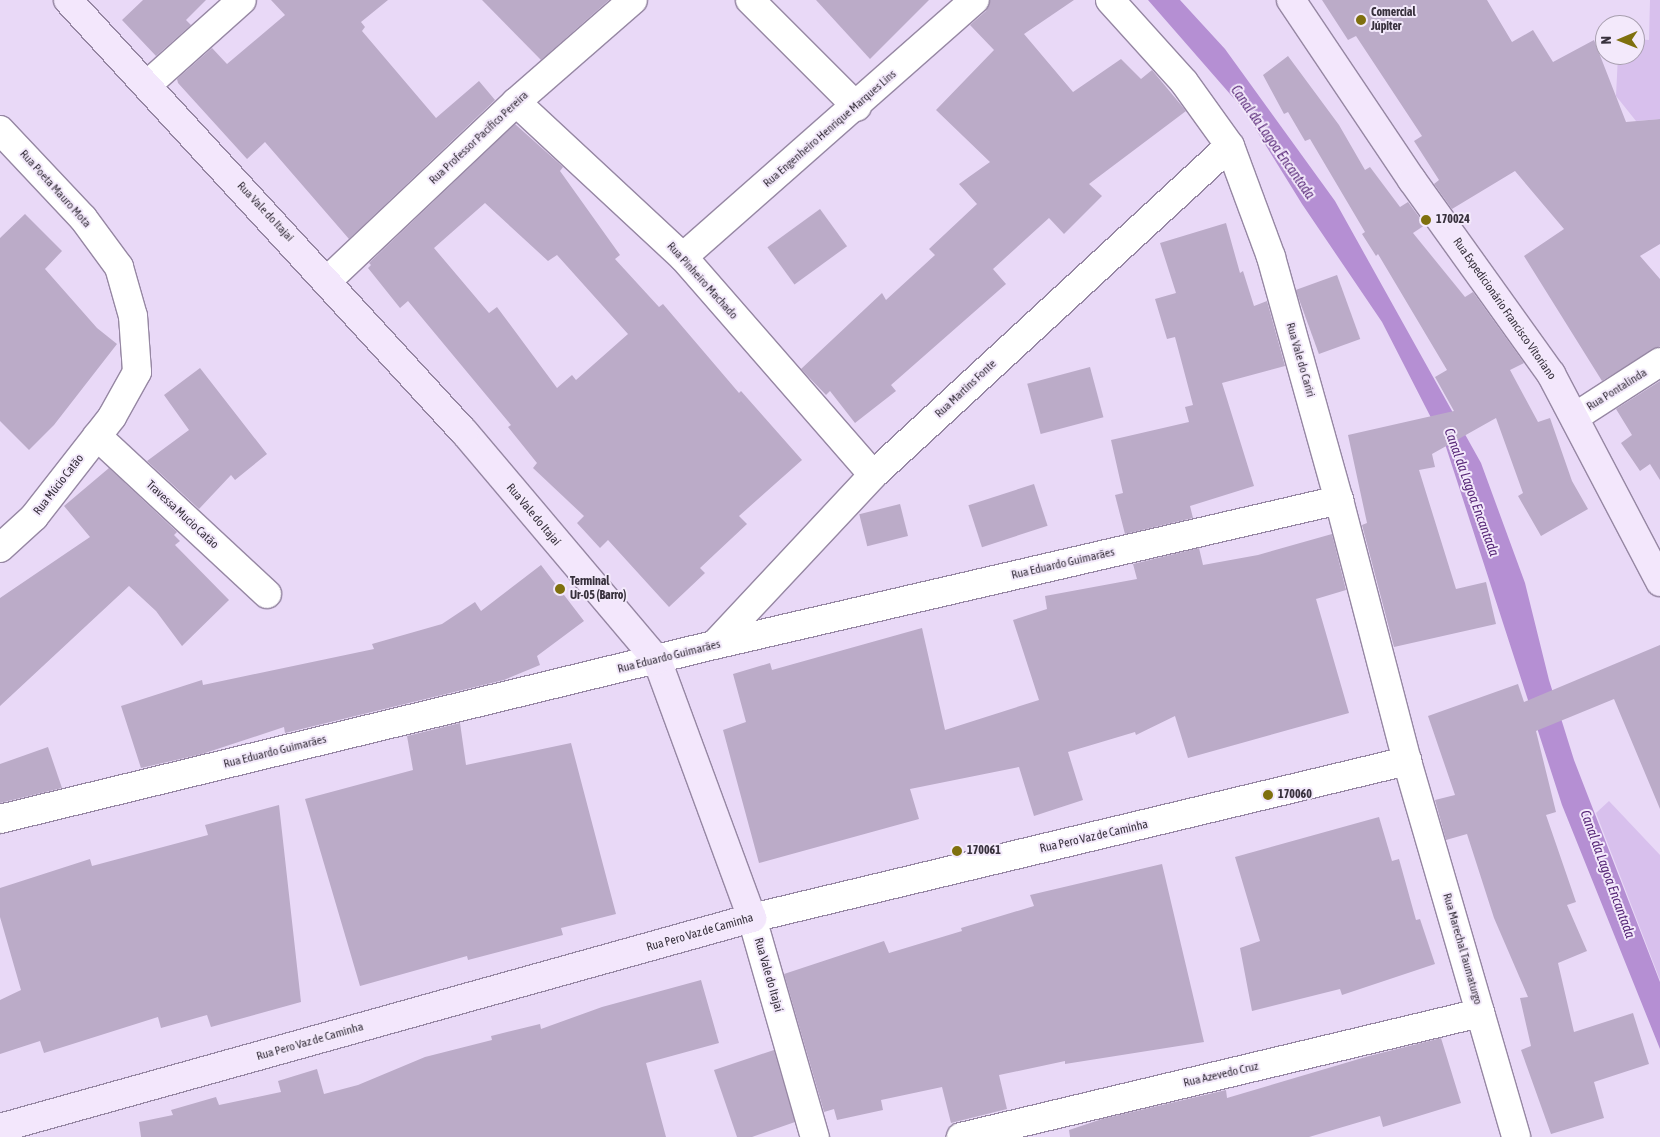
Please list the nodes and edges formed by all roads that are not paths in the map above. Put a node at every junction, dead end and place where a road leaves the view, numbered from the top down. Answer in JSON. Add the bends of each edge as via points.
{"nodes":[{"id":1,"x":68,"y":0,"type":"edge"},
{"id":2,"x":242,"y":0,"type":"edge"},
{"id":3,"x":633,"y":0,"type":"edge"},
{"id":4,"x":750,"y":0,"type":"edge"},
{"id":5,"x":975,"y":0,"type":"edge"},
{"id":6,"x":1110,"y":0,"type":"edge"},
{"id":7,"x":1291,"y":0,"type":"edge"},
{"id":8,"x":147,"y":85,"type":"junction"},
{"id":9,"x":516,"y":102,"type":"junction"},
{"id":10,"x":857,"y":107,"type":"junction"},
{"id":11,"x":5,"y":146,"type":"edge"},
{"id":12,"x":1230,"y":146,"type":"junction"},
{"id":13,"x":683,"y":257,"type":"junction"},
{"id":14,"x":328,"y":280,"type":"junction"},
{"id":15,"x":1660,"y":362,"type":"edge"},
{"id":16,"x":1574,"y":417,"type":"junction"},
{"id":17,"x":105,"y":426,"type":"junction"},
{"id":18,"x":873,"y":475,"type":"junction"},
{"id":19,"x":1339,"y":500,"type":"junction"},
{"id":20,"x":0,"y":548,"type":"edge"},
{"id":21,"x":1660,"y":582,"type":"edge"},
{"id":22,"x":267,"y":594,"type":"dead end"},
{"id":23,"x":714,"y":644,"type":"junction"},
{"id":24,"x":657,"y":660,"type":"junction"},
{"id":25,"x":1407,"y":761,"type":"junction"},
{"id":26,"x":0,"y":819,"type":"edge"},
{"id":27,"x":752,"y":918,"type":"junction"},
{"id":28,"x":1480,"y":1013,"type":"junction"},
{"id":29,"x":0,"y":1128,"type":"edge"},
{"id":30,"x":815,"y":1137,"type":"edge"},
{"id":31,"x":962,"y":1137,"type":"edge"},
{"id":32,"x":1516,"y":1137,"type":"edge"}],
"edges":[{"from":1,"to":8,"type":"main road","name":"Rua Vale do Itajaí"},
{"from":2,"to":8,"type":"street"},
{"from":3,"to":9,"type":"street","name":"Rua Professor Pacifico Pereira"},
{"from":4,"to":10,"type":"street"},
{"from":5,"to":10,"type":"street","name":"Rua Engenheiro Henrique Marques Lins"},
{"from":6,"to":12,"type":"street","name":"Rua Vale do Cariri","via":[[1184,82]]},
{"from":7,"to":16,"type":"main road","name":"Rua Expedicionário Francisco Vitoriano","via":[[1412,180],[1551,374]]},
{"from":8,"to":14,"type":"main road","name":"Rua Vale do Itajaí"},
{"from":9,"to":13,"type":"street","name":"Rua Pinheiro Machado"},
{"from":9,"to":14,"type":"street","name":"Rua Professor Pacifico Pereira"},
{"from":10,"to":13,"type":"street","name":"Rua Engenheiro Henrique Marques Lins"},
{"from":11,"to":17,"type":"street","name":"Rua Poeta Mauro Mota","via":[[83,218],[119,268],[133,316],[137,372]]},
{"from":12,"to":18,"type":"street","name":"Rua Martins Fonte"},
{"from":12,"to":19,"type":"street","name":"Rua Vale do Cariri","via":[[1272,258]]},
{"from":13,"to":18,"type":"street","name":"Rua Pinheiro Machado"},
{"from":14,"to":24,"type":"main road","name":"Rua Vale do Itajaí","via":[[464,432]]},
{"from":15,"to":16,"type":"street","name":"Rua Pontalinda"},
{"from":16,"to":21,"type":"main road","name":"Rua Expedicionário Francisco Vitoriano"},
{"from":17,"to":20,"type":"street","name":"Rua Múcio Catão","via":[[34,517]]},
{"from":17,"to":22,"type":"street","name":"Travessa Mucio Catão"},
{"from":18,"to":23,"type":"street","name":"Rua Martins Fonte"},
{"from":19,"to":23,"type":"street","name":"Rua Eduardo Guimarães"},
{"from":19,"to":25,"type":"street","name":"Rua Vale do Cariri"},
{"from":23,"to":24,"type":"street","name":"Rua Eduardo Guimarães"},
{"from":24,"to":26,"type":"street","name":"Rua Eduardo Guimarães"},
{"from":24,"to":27,"type":"main road","name":"Rua Vale do Itajaí"},
{"from":25,"to":27,"type":"street","name":"Rua Pero Vaz de Caminha"},
{"from":25,"to":28,"type":"street","name":"Rua Marechal Taumaturgo"},
{"from":27,"to":29,"type":"main road","name":"Rua Pero Vaz de Caminha"},
{"from":27,"to":30,"type":"street","name":"Rua Vale do Itajaí"},
{"from":28,"to":31,"type":"street","name":"Rua Azevedo Cruz"},
{"from":28,"to":32,"type":"street","name":"Rua Marechal Taumaturgo"}]}
